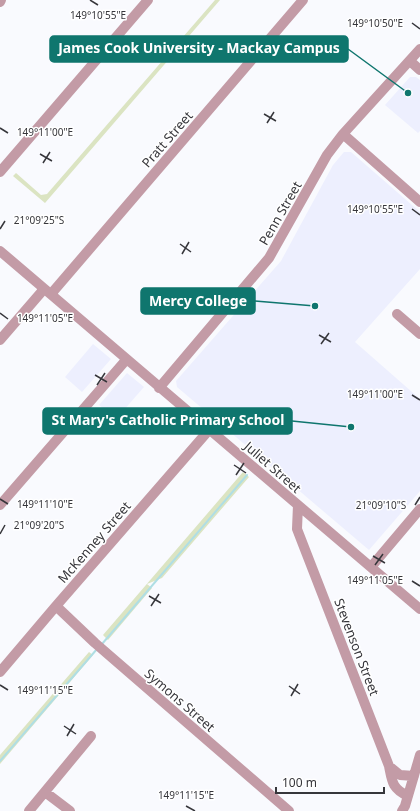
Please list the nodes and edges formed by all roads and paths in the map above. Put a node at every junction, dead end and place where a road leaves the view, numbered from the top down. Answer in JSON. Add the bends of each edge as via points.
{"nodes":[{"id":1,"x":148,"y":0,"type":"edge"},
{"id":2,"x":303,"y":0,"type":"edge"},
{"id":3,"x":420,"y":49,"type":"edge"},
{"id":4,"x":410,"y":61,"type":"junction"},
{"id":5,"x":420,"y":70,"type":"edge"},
{"id":6,"x":343,"y":134,"type":"junction"},
{"id":7,"x":0,"y":172,"type":"edge"},
{"id":8,"x":420,"y":202,"type":"edge"},
{"id":9,"x":0,"y":251,"type":"edge"},
{"id":10,"x":48,"y":291,"type":"junction"},
{"id":11,"x":397,"y":314,"type":"dead end"},
{"id":12,"x":420,"y":334,"type":"edge"},
{"id":13,"x":0,"y":340,"type":"edge"},
{"id":14,"x":126,"y":360,"type":"junction"},
{"id":15,"x":159,"y":388,"type":"junction"},
{"id":16,"x":209,"y":430,"type":"junction"},
{"id":17,"x":0,"y":505,"type":"edge"},
{"id":18,"x":298,"y":505,"type":"junction"},
{"id":19,"x":420,"y":509,"type":"edge"},
{"id":20,"x":313,"y":518,"type":"junction"},
{"id":21,"x":301,"y":538,"type":"junction"},
{"id":22,"x":371,"y":567,"type":"junction"},
{"id":23,"x":56,"y":606,"type":"junction"},
{"id":24,"x":420,"y":609,"type":"edge"},
{"id":25,"x":0,"y":672,"type":"edge"},
{"id":26,"x":91,"y":736,"type":"dead end"},
{"id":27,"x":420,"y":755,"type":"edge"},
{"id":28,"x":389,"y":766,"type":"junction"},
{"id":29,"x":414,"y":776,"type":"junction"},
{"id":30,"x":45,"y":792,"type":"junction"},
{"id":31,"x":408,"y":796,"type":"junction"},
{"id":32,"x":29,"y":811,"type":"edge"},
{"id":33,"x":70,"y":811,"type":"edge"},
{"id":34,"x":289,"y":811,"type":"edge"},
{"id":35,"x":402,"y":811,"type":"edge"}],
"edges":[{"from":1,"to":7,"type":"street"},
{"from":2,"to":10,"type":"street","name":"Pratt Street"},
{"from":3,"to":4,"type":"street","name":"Penn Street"},
{"from":4,"to":5,"type":"street"},
{"from":4,"to":6,"type":"street","name":"Penn Street"},
{"from":6,"to":8,"type":"street"},
{"from":6,"to":15,"type":"street","name":"Penn Street","via":[[327,155],[269,258]]},
{"from":9,"to":10,"type":"street","name":"Juliet Street"},
{"from":10,"to":13,"type":"street","name":"Pratt Street"},
{"from":10,"to":14,"type":"street","name":"Juliet Street"},
{"from":11,"to":12,"type":"street"},
{"from":14,"to":15,"type":"street","name":"Juliet Street"},
{"from":14,"to":17,"type":"street"},
{"from":15,"to":16,"type":"street","name":"Juliet Street"},
{"from":16,"to":18,"type":"street","name":"Juliet Street"},
{"from":16,"to":23,"type":"street","name":"McKenney Street"},
{"from":18,"to":20,"type":"street","name":"Juliet Street"},
{"from":18,"to":21,"type":"street","name":"Stevenson Street","via":[[297,527]]},
{"from":19,"to":22,"type":"street"},
{"from":20,"to":21,"type":"street","via":[[302,528]]},
{"from":20,"to":22,"type":"street","name":"Juliet Street"},
{"from":21,"to":28,"type":"street","name":"Stevenson Street"},
{"from":22,"to":24,"type":"street","name":"Juliet Street"},
{"from":23,"to":25,"type":"street","name":"McKenney Street"},
{"from":23,"to":34,"type":"street","name":"Symons Street","via":[[103,651]]},
{"from":26,"to":30,"type":"street"},
{"from":27,"to":29,"type":"street"},
{"from":28,"to":29,"type":"street","via":[[401,776]]},
{"from":28,"to":31,"type":"street","name":"Stevenson Street","via":[[395,787]]},
{"from":29,"to":31,"type":"street"},
{"from":30,"to":32,"type":"street"},
{"from":30,"to":33,"type":"street"},
{"from":31,"to":35,"type":"street"}]}
